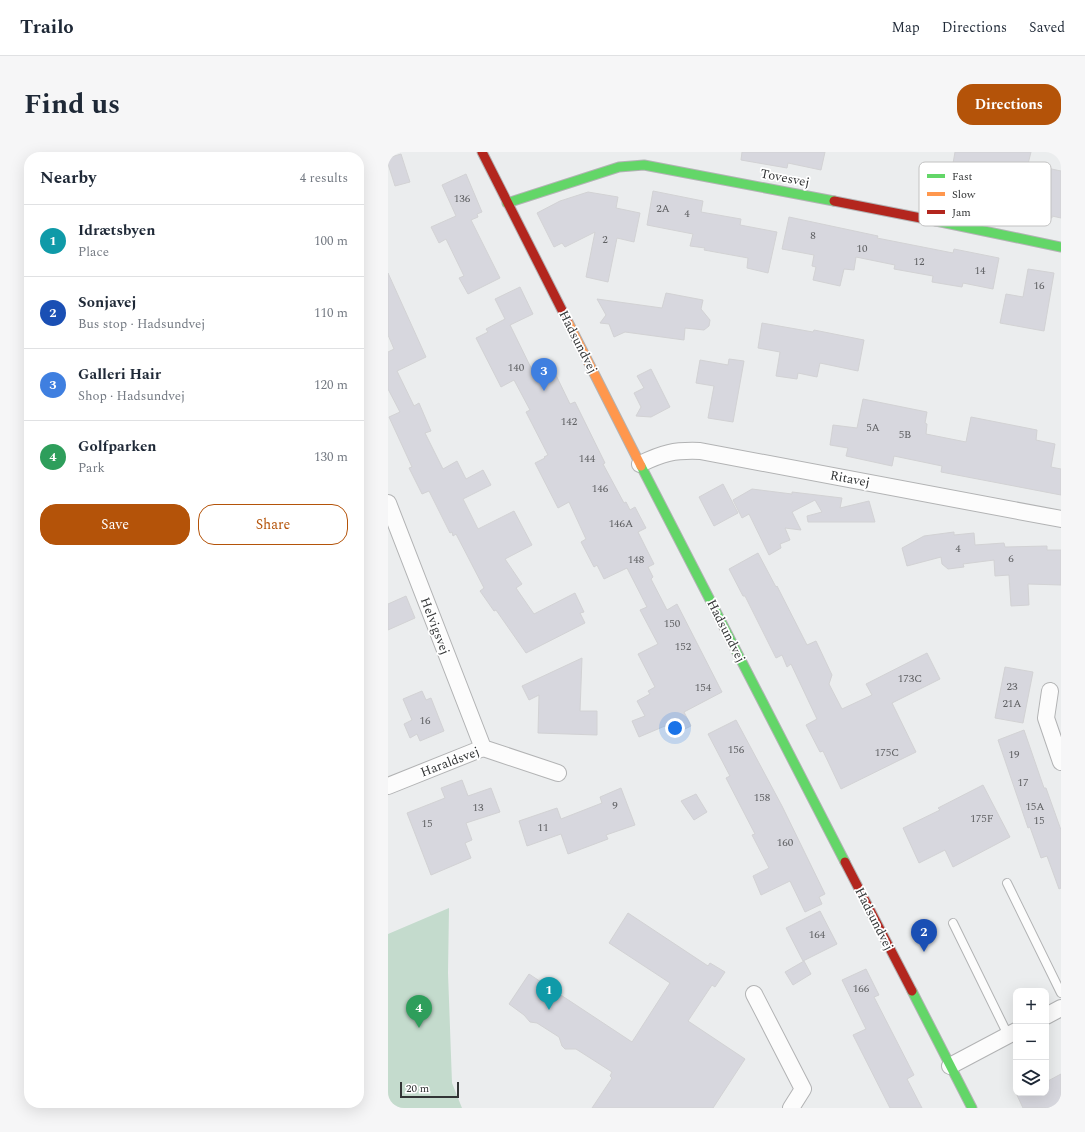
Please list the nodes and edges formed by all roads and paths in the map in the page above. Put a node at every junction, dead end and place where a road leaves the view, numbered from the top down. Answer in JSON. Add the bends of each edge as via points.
{"nodes":[{"id":1,"x":482,"y":152,"type":"edge"},
{"id":2,"x":508,"y":203,"type":"junction"},
{"id":3,"x":919,"y":218,"type":"edge"},
{"id":4,"x":958,"y":226,"type":"edge"},
{"id":5,"x":1061,"y":247,"type":"edge"},
{"id":6,"x":640,"y":464,"type":"junction"},
{"id":7,"x":388,"y":503,"type":"edge"},
{"id":8,"x":1061,"y":519,"type":"edge"},
{"id":9,"x":1050,"y":691,"type":"dead end"},
{"id":10,"x":483,"y":748,"type":"junction"},
{"id":11,"x":1061,"y":762,"type":"edge"},
{"id":12,"x":558,"y":773,"type":"dead end"},
{"id":13,"x":388,"y":786,"type":"edge"},
{"id":14,"x":1007,"y":883,"type":"dead end"},
{"id":15,"x":953,"y":923,"type":"dead end"},
{"id":16,"x":1061,"y":993,"type":"edge"},
{"id":17,"x":754,"y":994,"type":"dead end"},
{"id":18,"x":1061,"y":1008,"type":"edge"},
{"id":19,"x":1049,"y":1014,"type":"edge"},
{"id":20,"x":1012,"y":1033,"type":"edge"},
{"id":21,"x":950,"y":1066,"type":"junction"},
{"id":22,"x":791,"y":1108,"type":"edge"},
{"id":23,"x":972,"y":1108,"type":"edge"}],
"edges":[{"from":1,"to":2,"type":"street","name":"Hadsundvej"},
{"from":2,"to":3,"type":"street","name":"Tovesvej","via":[[619,167],[644,165]]},
{"from":2,"to":6,"type":"street","name":"Hadsundvej"},
{"from":4,"to":5,"type":"street","name":"Tovesvej"},
{"from":6,"to":8,"type":"street","name":"Ritavej","via":[[672,452],[700,451]]},
{"from":6,"to":21,"type":"street","name":"Hadsundvej"},
{"from":7,"to":10,"type":"street","name":"Helvigsvej"},
{"from":9,"to":11,"type":"street","via":[[1046,718]]},
{"from":10,"to":12,"type":"street","name":"Haraldsvej"},
{"from":10,"to":13,"type":"street","name":"Haraldsvej"},
{"from":14,"to":16,"type":"lane"},
{"from":15,"to":20,"type":"lane"},
{"from":17,"to":22,"type":"street","via":[[803,1089]]},
{"from":18,"to":19,"type":"street"},
{"from":20,"to":21,"type":"street"},
{"from":21,"to":23,"type":"street","name":"Hadsundvej"}]}
